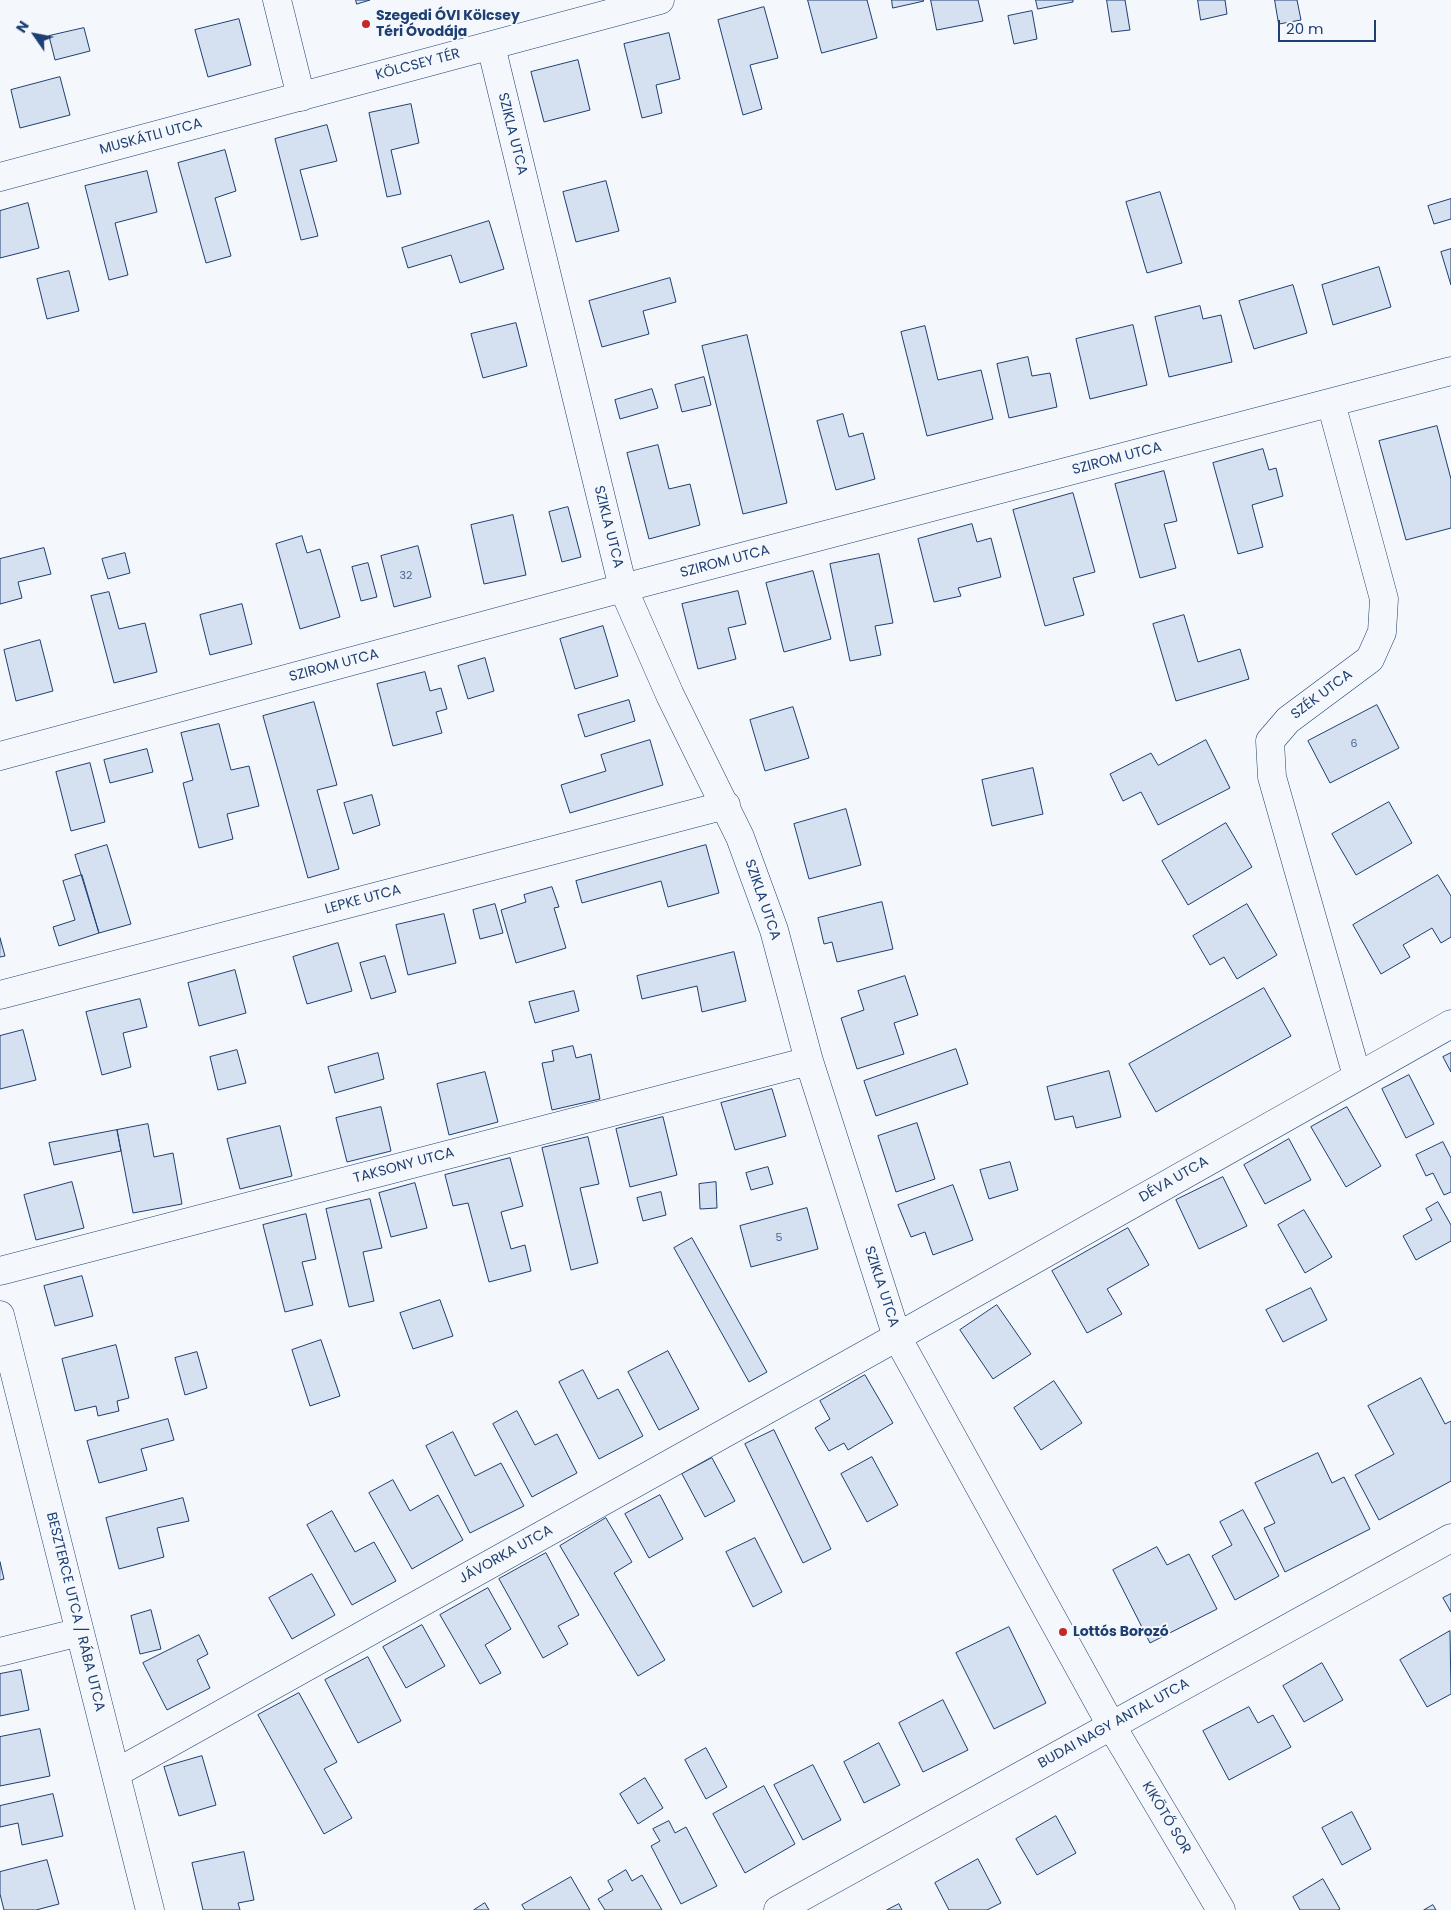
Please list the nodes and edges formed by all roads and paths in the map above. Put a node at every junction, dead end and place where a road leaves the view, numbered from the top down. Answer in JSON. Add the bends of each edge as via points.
{"nodes":[{"id":1,"x":277,"y":0,"type":"edge"},
{"id":2,"x":660,"y":0,"type":"edge"},
{"id":3,"x":491,"y":46,"type":"junction"},
{"id":4,"x":302,"y":97,"type":"junction"},
{"id":5,"x":0,"y":177,"type":"edge"},
{"id":6,"x":1451,"y":371,"type":"edge"},
{"id":7,"x":1331,"y":403,"type":"junction"},
{"id":8,"x":623,"y":588,"type":"junction"},
{"id":9,"x":0,"y":756,"type":"edge"},
{"id":10,"x":726,"y":805,"type":"junction"},
{"id":11,"x":0,"y":995,"type":"edge"},
{"id":12,"x":1451,"y":1024,"type":"edge"},
{"id":13,"x":808,"y":1061,"type":"junction"},
{"id":14,"x":1357,"y":1076,"type":"junction"},
{"id":15,"x":0,"y":1271,"type":"edge"},
{"id":16,"x":0,"y":1315,"type":"edge"},
{"id":17,"x":897,"y":1337,"type":"junction"},
{"id":18,"x":1451,"y":1538,"type":"edge"},
{"id":19,"x":80,"y":1632,"type":"junction"},
{"id":20,"x":0,"y":1652,"type":"edge"},
{"id":21,"x":1111,"y":1725,"type":"junction"},
{"id":22,"x":116,"y":1772,"type":"junction"},
{"id":23,"x":150,"y":1910,"type":"edge"},
{"id":24,"x":778,"y":1910,"type":"edge"},
{"id":25,"x":1221,"y":1910,"type":"edge"}],
"edges":[{"from":1,"to":4,"type":"street"},
{"from":2,"to":3,"type":"street","name":"KÖLCSEY TÉR"},
{"from":3,"to":4,"type":"street","name":"KÖLCSEY TÉR"},
{"from":3,"to":8,"type":"street","name":"SZIKLA UTCA"},
{"from":4,"to":5,"type":"street","name":"MUSKÁTLI UTCA"},
{"from":6,"to":7,"type":"street","name":"SZIROM UTCA"},
{"from":7,"to":8,"type":"street","name":"SZIROM UTCA"},
{"from":7,"to":14,"type":"street","name":"SZÉK UTCA","via":[[1384,599],[1382,632],[1370,659],[1288,720],[1270,741],[1272,776]]},
{"from":8,"to":9,"type":"street","name":"SZIROM UTCA"},
{"from":8,"to":10,"type":"street","name":"SZIKLA UTCA","via":[[670,695]]},
{"from":10,"to":11,"type":"street","name":"LEPKE UTCA"},
{"from":10,"to":13,"type":"street","name":"SZIKLA UTCA","via":[[774,930]]},
{"from":12,"to":14,"type":"street","name":"DÉVA UTCA"},
{"from":13,"to":15,"type":"street","name":"TAKSONY UTCA"},
{"from":13,"to":17,"type":"street","name":"SZIKLA UTCA"},
{"from":14,"to":17,"type":"street","name":"DÉVA UTCA"},
{"from":16,"to":19,"type":"street","name":"BESZTERCE UTCA / RÁBA UTCA"},
{"from":17,"to":21,"type":"street","name":"SZIKLA UTCA"},
{"from":17,"to":22,"type":"street","name":"JÁVORKA UTCA"},
{"from":18,"to":21,"type":"street","name":"BUDAI NAGY ANTAL UTCA"},
{"from":19,"to":20,"type":"street"},
{"from":19,"to":22,"type":"street","name":"BESZTERCE UTCA / RÁBA UTCA"},
{"from":21,"to":24,"type":"street","name":"BUDAI NAGY ANTAL UTCA"},
{"from":21,"to":25,"type":"street","name":"KIKÖTŐ SOR"},
{"from":22,"to":23,"type":"street","name":"BESZTERCE UTCA / RÁBA UTCA"}]}
